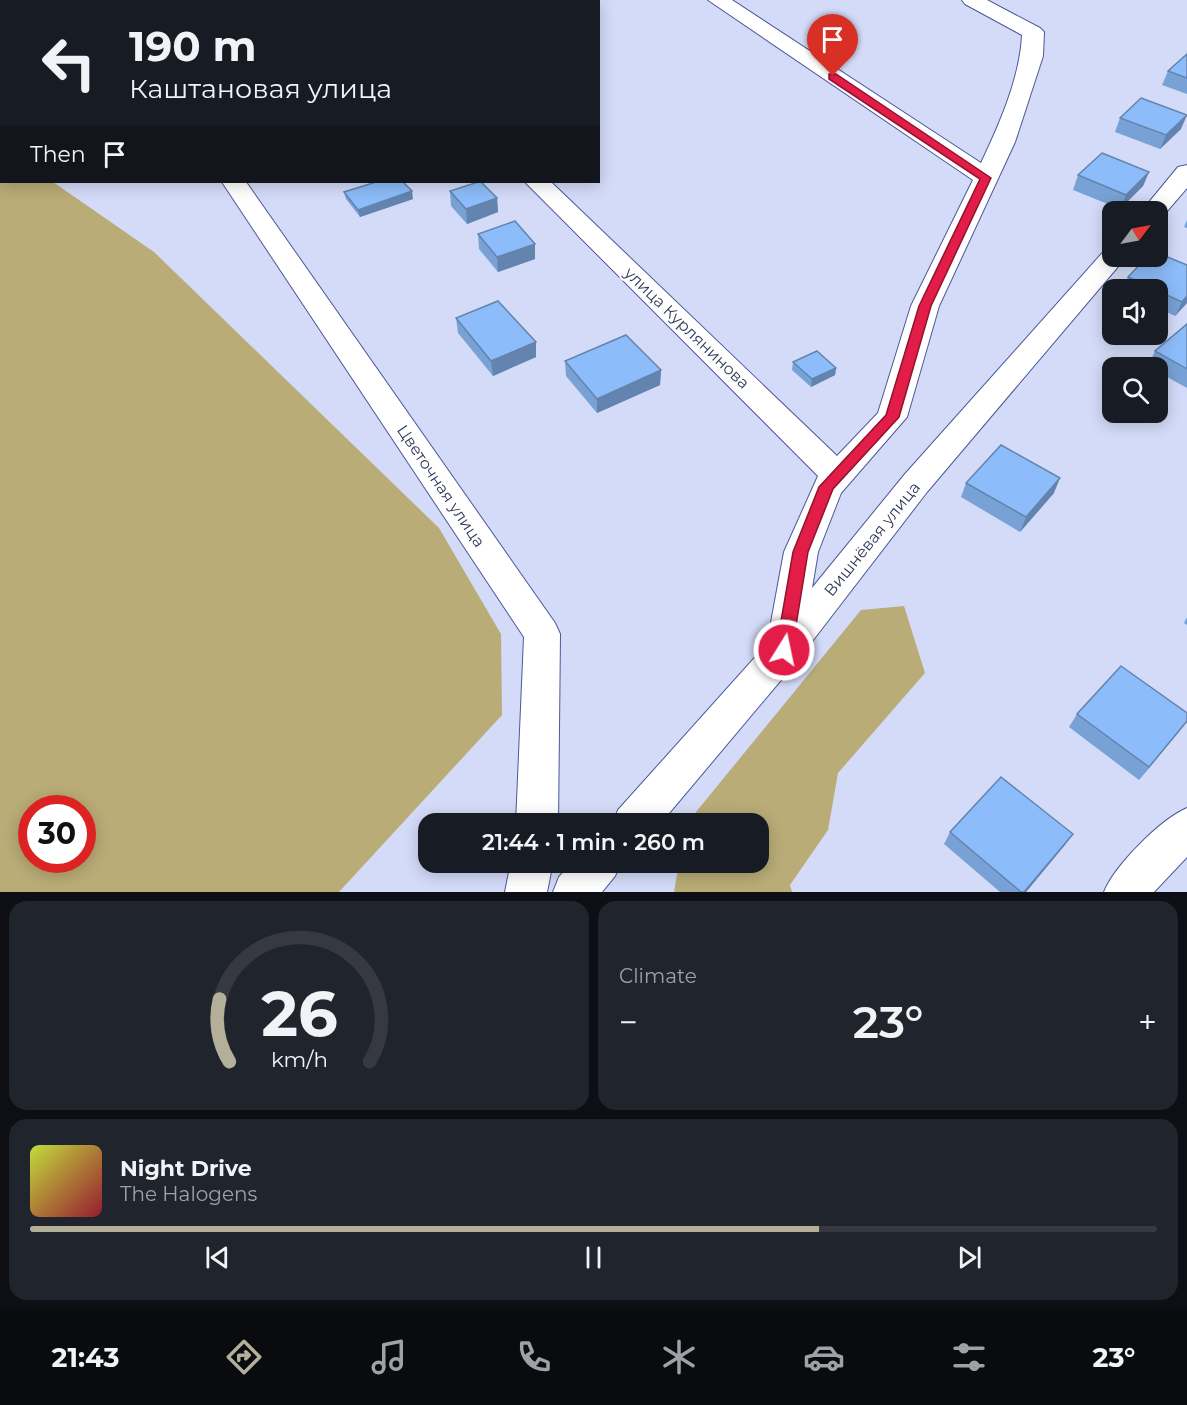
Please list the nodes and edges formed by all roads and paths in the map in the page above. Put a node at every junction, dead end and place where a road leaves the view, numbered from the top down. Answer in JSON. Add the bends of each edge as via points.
{"nodes":[{"id":1,"x":718,"y":0,"type":"edge"},
{"id":2,"x":972,"y":0,"type":"edge"},
{"id":3,"x":1187,"y":172,"type":"edge"},
{"id":4,"x":986,"y":178,"type":"junction"},
{"id":5,"x":235,"y":183,"type":"edge"},
{"id":6,"x":538,"y":183,"type":"edge"},
{"id":7,"x":1162,"y":201,"type":"edge"},
{"id":8,"x":1104,"y":267,"type":"edge"},
{"id":9,"x":837,"y":475,"type":"junction"},
{"id":10,"x":784,"y":650,"type":"junction"},
{"id":11,"x":537,"y":813,"type":"edge"},
{"id":12,"x":643,"y":813,"type":"edge"},
{"id":13,"x":1187,"y":828,"type":"edge"},
{"id":14,"x":530,"y":873,"type":"edge"},
{"id":15,"x":590,"y":873,"type":"edge"},
{"id":16,"x":526,"y":892,"type":"edge"},
{"id":17,"x":574,"y":892,"type":"edge"},
{"id":18,"x":1125,"y":892,"type":"edge"}],
"edges":[{"from":1,"to":4,"type":"street"},
{"from":2,"to":4,"type":"street","via":[[1033,32],[1032,56],[1003,142]]},
{"from":3,"to":7,"type":"street"},
{"from":4,"to":9,"type":"street","via":[[925,306],[892,417]]},
{"from":5,"to":11,"type":"street","name":"Цветочная улица","via":[[542,634]]},
{"from":6,"to":9,"type":"street","name":"улица Курлянинова"},
{"from":8,"to":10,"type":"street","name":"Вишнёвая улица","via":[[916,483]]},
{"from":9,"to":10,"type":"street","via":[[826,487],[801,552]]},
{"from":10,"to":12,"type":"street","name":"Вишнёвая улица"},
{"from":13,"to":18,"type":"street"},
{"from":14,"to":16,"type":"street"},
{"from":15,"to":17,"type":"street"}]}
